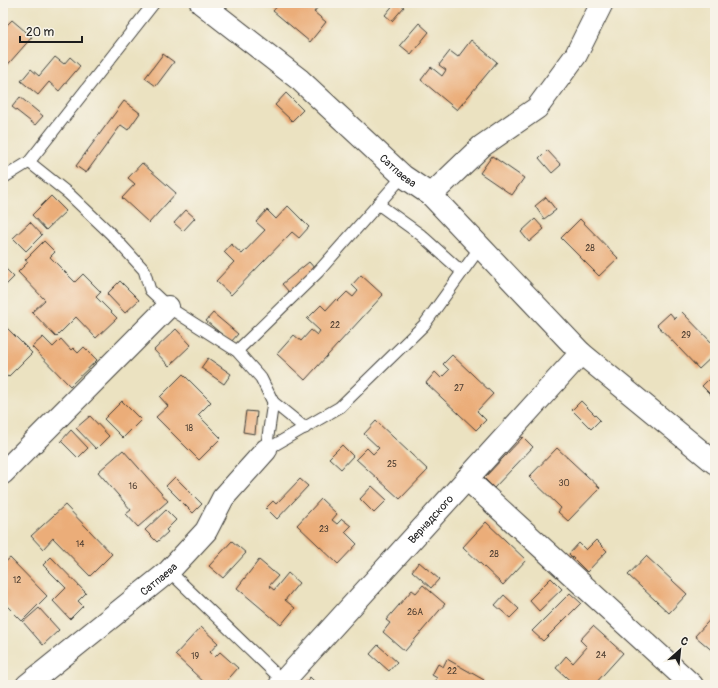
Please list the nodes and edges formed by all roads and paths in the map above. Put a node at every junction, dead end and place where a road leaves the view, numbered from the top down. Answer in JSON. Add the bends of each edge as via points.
{"nodes":[{"id":1,"x":154,"y":3,"type":"edge"},
{"id":2,"x":201,"y":3,"type":"edge"},
{"id":3,"x":602,"y":3,"type":"edge"},
{"id":4,"x":29,"y":162,"type":"junction"},
{"id":5,"x":403,"y":176,"type":"junction"},
{"id":6,"x":3,"y":178,"type":"edge"},
{"id":7,"x":431,"y":195,"type":"junction"},
{"id":8,"x":378,"y":204,"type":"junction"},
{"id":9,"x":481,"y":246,"type":"junction"},
{"id":10,"x":462,"y":272,"type":"junction"},
{"id":11,"x":168,"y":307,"type":"junction"},
{"id":12,"x":237,"y":351,"type":"junction"},
{"id":13,"x":581,"y":353,"type":"junction"},
{"id":14,"x":273,"y":402,"type":"junction"},
{"id":15,"x":305,"y":428,"type":"junction"},
{"id":16,"x":266,"y":450,"type":"junction"},
{"id":17,"x":715,"y":463,"type":"edge"},
{"id":18,"x":3,"y":472,"type":"edge"},
{"id":19,"x":467,"y":478,"type":"junction"},
{"id":20,"x":169,"y":571,"type":"junction"},
{"id":21,"x":281,"y":683,"type":"edge"},
{"id":22,"x":27,"y":685,"type":"edge"},
{"id":23,"x":692,"y":685,"type":"edge"}],
"edges":[{"from":1,"to":4,"type":"lane"},
{"from":2,"to":5,"type":"street","name":"Сатпаева","via":[[300,80]]},
{"from":3,"to":7,"type":"street","via":[[576,55],[537,108],[482,146]]},
{"from":4,"to":6,"type":"lane"},
{"from":4,"to":11,"type":"lane","via":[[69,194],[111,234],[144,270],[150,290]]},
{"from":5,"to":7,"type":"street","name":"Сатпаева"},
{"from":5,"to":8,"type":"lane"},
{"from":7,"to":9,"type":"street","name":"Сатпаева"},
{"from":8,"to":10,"type":"lane","via":[[421,235]]},
{"from":8,"to":12,"type":"lane","via":[[318,272]]},
{"from":9,"to":10,"type":"lane"},
{"from":9,"to":13,"type":"street","name":"Сатпаева"},
{"from":10,"to":15,"type":"lane","via":[[424,325],[340,407]]},
{"from":11,"to":12,"type":"lane"},
{"from":11,"to":18,"type":"street"},
{"from":12,"to":14,"type":"lane","via":[[261,378]]},
{"from":13,"to":17,"type":"street","name":"Сатпаева"},
{"from":13,"to":19,"type":"street","name":"Вернадского"},
{"from":14,"to":15,"type":"lane"},
{"from":14,"to":16,"type":"lane"},
{"from":15,"to":16,"type":"lane"},
{"from":16,"to":20,"type":"street","name":"Сатпаева","via":[[223,498],[206,531]]},
{"from":19,"to":21,"type":"street","name":"Вернадского"},
{"from":19,"to":23,"type":"street"},
{"from":20,"to":21,"type":"lane"},
{"from":20,"to":22,"type":"street","name":"Сатпаева"}]}
